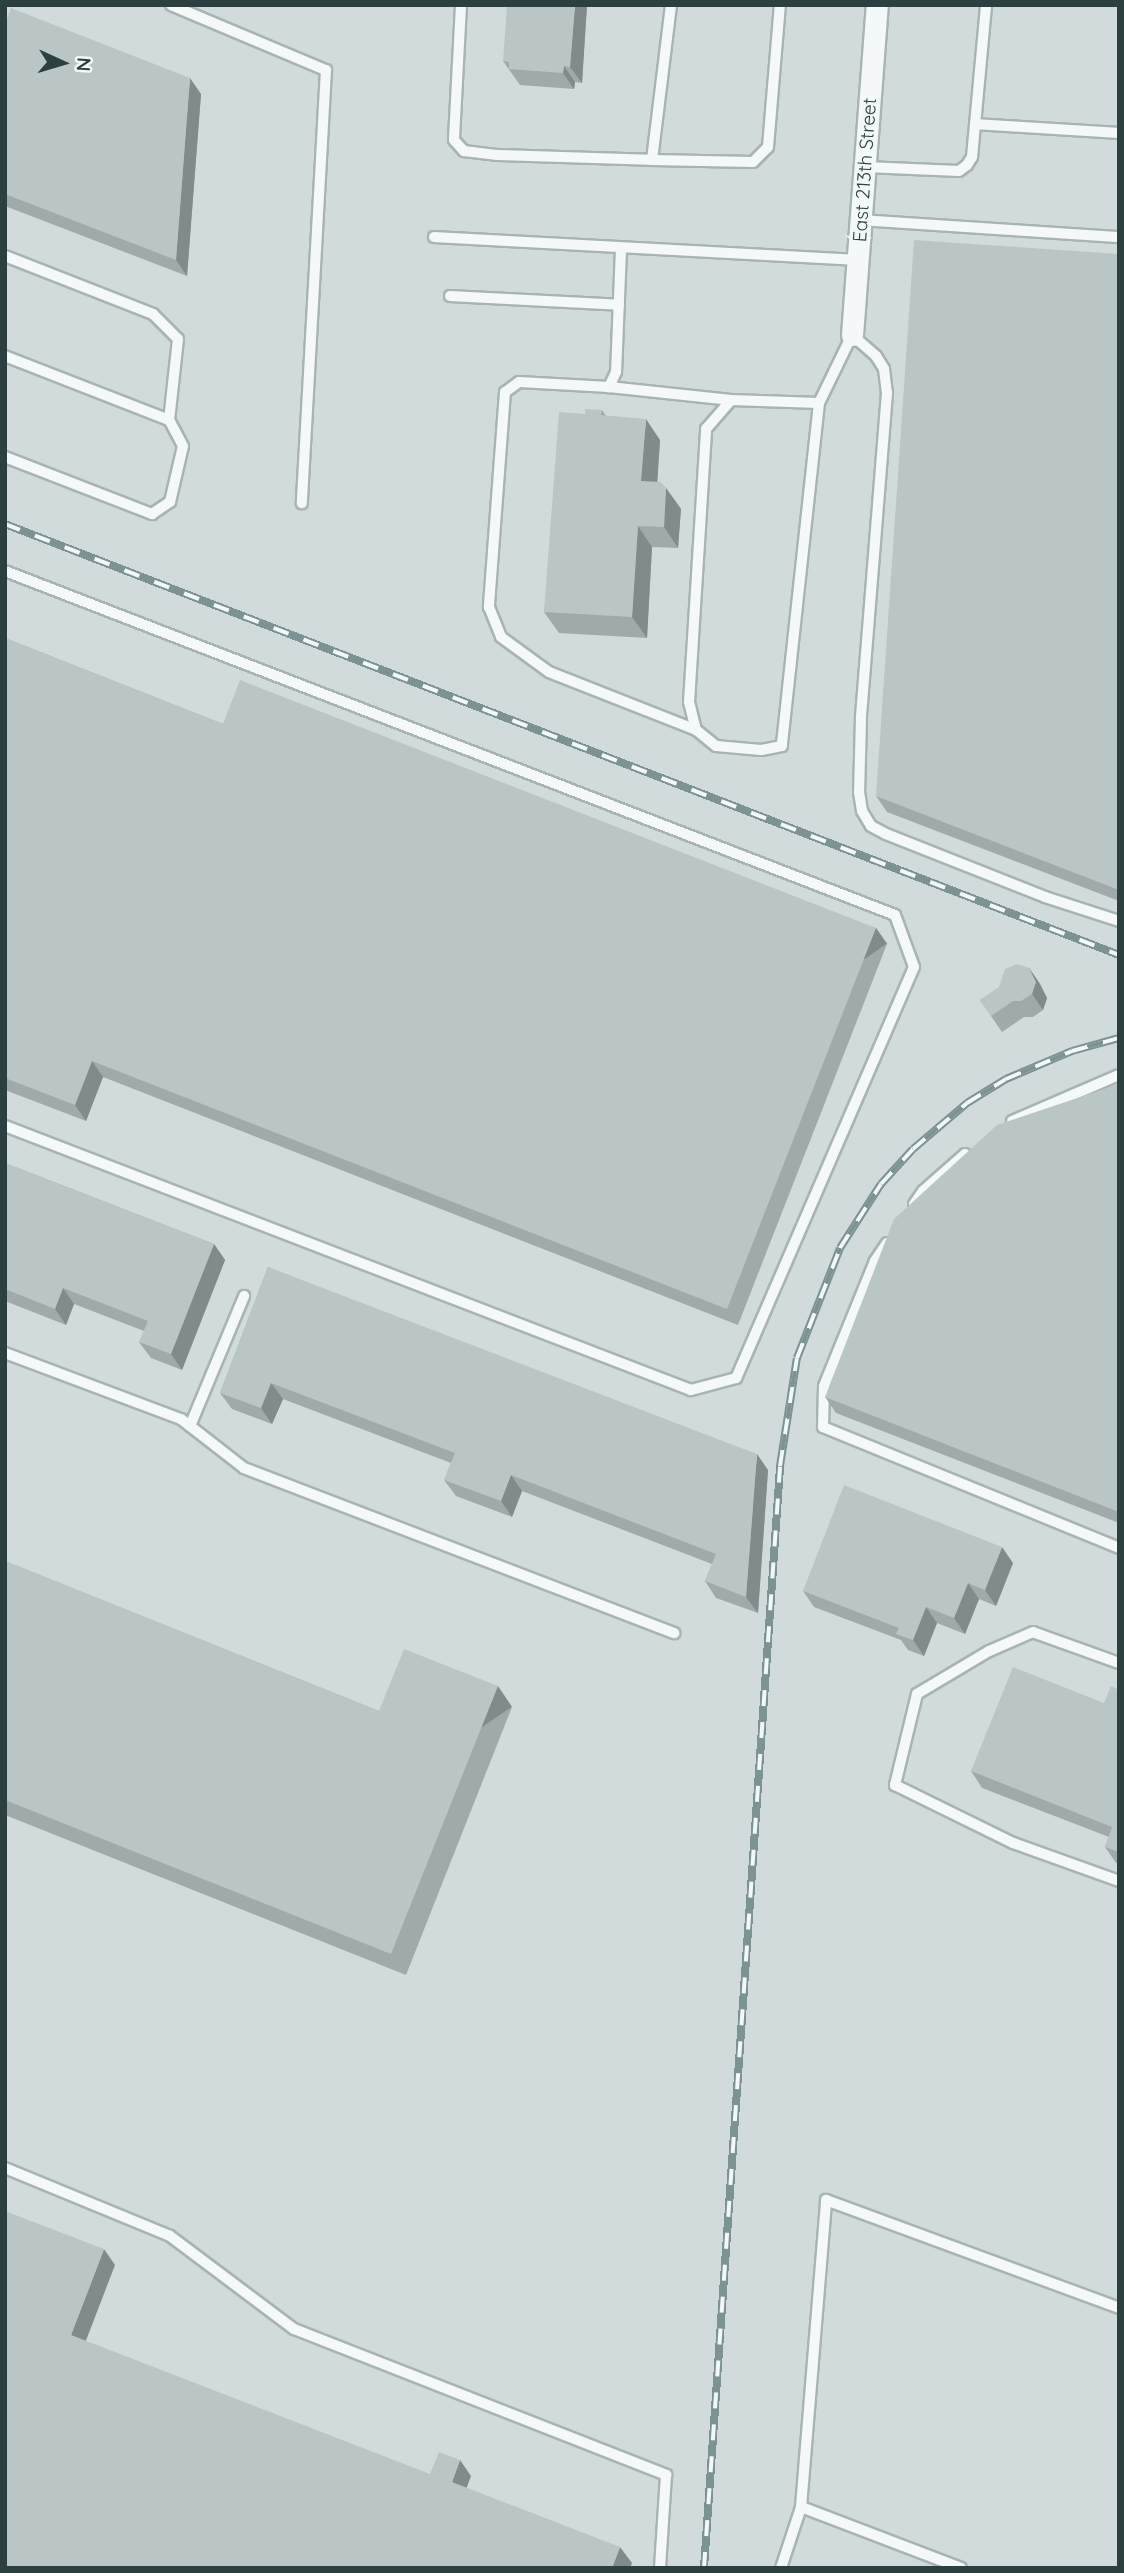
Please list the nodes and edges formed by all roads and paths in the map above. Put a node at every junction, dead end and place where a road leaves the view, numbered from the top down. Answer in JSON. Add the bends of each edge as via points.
{"nodes":[{"id":1,"x":171,"y":5,"type":"edge"},
{"id":2,"x":461,"y":5,"type":"edge"},
{"id":3,"x":671,"y":5,"type":"edge"},
{"id":4,"x":780,"y":5,"type":"edge"},
{"id":5,"x":877,"y":5,"type":"edge"},
{"id":6,"x":986,"y":5,"type":"edge"},
{"id":7,"x":975,"y":124,"type":"junction"},
{"id":8,"x":1119,"y":133,"type":"edge"},
{"id":9,"x":652,"y":160,"type":"junction"},
{"id":10,"x":865,"y":167,"type":"junction"},
{"id":11,"x":861,"y":220,"type":"junction"},
{"id":12,"x":434,"y":237,"type":"dead end"},
{"id":13,"x":1119,"y":237,"type":"edge"},
{"id":14,"x":621,"y":249,"type":"junction"},
{"id":15,"x":5,"y":256,"type":"edge"},
{"id":16,"x":858,"y":260,"type":"junction"},
{"id":17,"x":450,"y":296,"type":"dead end"},
{"id":18,"x":619,"y":306,"type":"junction"},
{"id":19,"x":852,"y":335,"type":"junction"},
{"id":20,"x":5,"y":356,"type":"edge"},
{"id":21,"x":609,"y":387,"type":"junction"},
{"id":22,"x":732,"y":400,"type":"junction"},
{"id":23,"x":820,"y":403,"type":"junction"},
{"id":24,"x":169,"y":420,"type":"junction"},
{"id":25,"x":5,"y":457,"type":"edge"},
{"id":26,"x":302,"y":503,"type":"dead end"},
{"id":27,"x":5,"y":571,"type":"edge"},
{"id":28,"x":696,"y":730,"type":"junction"},
{"id":29,"x":1119,"y":921,"type":"edge"},
{"id":30,"x":1119,"y":1075,"type":"edge"},
{"id":31,"x":5,"y":1126,"type":"edge"},
{"id":32,"x":995,"y":1129,"type":"edge"},
{"id":33,"x":974,"y":1146,"type":"edge"},
{"id":34,"x":909,"y":1211,"type":"edge"},
{"id":35,"x":896,"y":1231,"type":"edge"},
{"id":36,"x":244,"y":1296,"type":"dead end"},
{"id":37,"x":5,"y":1353,"type":"edge"},
{"id":38,"x":190,"y":1426,"type":"junction"},
{"id":39,"x":1119,"y":1548,"type":"edge"},
{"id":40,"x":674,"y":1633,"type":"dead end"},
{"id":41,"x":1119,"y":1663,"type":"edge"},
{"id":42,"x":1119,"y":1881,"type":"edge"},
{"id":43,"x":5,"y":2168,"type":"edge"},
{"id":44,"x":1119,"y":2308,"type":"edge"},
{"id":45,"x":801,"y":2507,"type":"junction"},
{"id":46,"x":660,"y":2568,"type":"edge"},
{"id":47,"x":781,"y":2568,"type":"edge"},
{"id":48,"x":961,"y":2568,"type":"edge"}],
"edges":[{"from":1,"to":26,"type":"lane","via":[[326,71]]},
{"from":2,"to":9,"type":"lane","via":[[454,139],[464,151]]},
{"from":3,"to":9,"type":"lane"},
{"from":4,"to":9,"type":"lane","via":[[768,147],[753,162]]},
{"from":5,"to":10,"type":"street","name":"East 213th Street"},
{"from":6,"to":7,"type":"lane"},
{"from":7,"to":8,"type":"lane"},
{"from":7,"to":10,"type":"lane","via":[[972,157],[959,170]]},
{"from":10,"to":11,"type":"street","name":"East 213th Street"},
{"from":11,"to":13,"type":"lane"},
{"from":11,"to":16,"type":"street","name":"East 213th Street"},
{"from":12,"to":14,"type":"lane"},
{"from":14,"to":16,"type":"lane"},
{"from":14,"to":18,"type":"lane"},
{"from":15,"to":24,"type":"lane","via":[[153,314],[178,339]]},
{"from":16,"to":19,"type":"street","name":"East 213th Street"},
{"from":17,"to":18,"type":"lane"},
{"from":18,"to":21,"type":"lane","via":[[616,372]]},
{"from":19,"to":23,"type":"lane"},
{"from":19,"to":29,"type":"lane","via":[[884,369],[887,393],[861,718],[862,811],[871,825],[886,834]]},
{"from":20,"to":24,"type":"lane"},
{"from":21,"to":22,"type":"lane"},
{"from":21,"to":28,"type":"lane","via":[[519,382],[505,392],[489,607],[501,637],[549,672]]},
{"from":22,"to":23,"type":"lane"},
{"from":22,"to":28,"type":"lane","via":[[706,429],[689,702]]},
{"from":23,"to":28,"type":"lane","via":[[782,746],[761,750],[716,746]]},
{"from":24,"to":25,"type":"lane","via":[[183,446],[170,502],[152,514]]},
{"from":27,"to":31,"type":"lane","via":[[895,915],[914,967],[736,1378],[691,1390]]},
{"from":30,"to":32,"type":"lane"},
{"from":33,"to":34,"type":"lane","via":[[923,1191]]},
{"from":35,"to":39,"type":"lane","via":[[875,1261],[824,1386],[823,1427]]},
{"from":36,"to":38,"type":"lane"},
{"from":37,"to":38,"type":"lane"},
{"from":38,"to":40,"type":"lane","via":[[244,1468]]},
{"from":41,"to":42,"type":"lane","via":[[1033,1632],[989,1651],[917,1694],[895,1785],[1013,1843]]},
{"from":43,"to":46,"type":"lane","via":[[170,2236],[294,2329],[666,2475]]},
{"from":44,"to":45,"type":"lane","via":[[827,2200]]},
{"from":45,"to":47,"type":"lane"},
{"from":45,"to":48,"type":"lane"}]}
